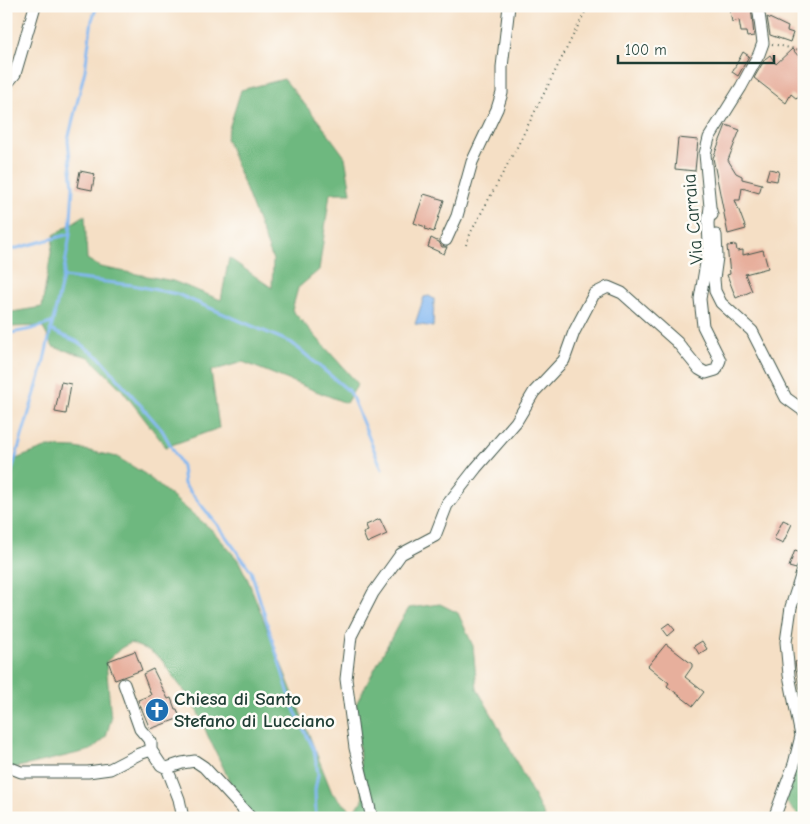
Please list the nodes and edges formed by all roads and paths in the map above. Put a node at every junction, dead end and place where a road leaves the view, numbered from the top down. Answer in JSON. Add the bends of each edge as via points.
{"nodes":[{"id":1,"x":35,"y":6,"type":"edge"},
{"id":2,"x":509,"y":6,"type":"edge"},
{"id":3,"x":588,"y":6,"type":"edge"},
{"id":4,"x":758,"y":6,"type":"edge"},
{"id":5,"x":763,"y":43,"type":"junction"},
{"id":6,"x":804,"y":50,"type":"edge"},
{"id":7,"x":6,"y":85,"type":"edge"},
{"id":8,"x":710,"y":207,"type":"junction"},
{"id":9,"x":446,"y":240,"type":"dead end"},
{"id":10,"x":466,"y":245,"type":"dead end"},
{"id":11,"x":804,"y":411,"type":"edge"},
{"id":12,"x":804,"y":567,"type":"edge"},
{"id":13,"x":124,"y":684,"type":"dead end"},
{"id":14,"x":152,"y":750,"type":"junction"},
{"id":15,"x":6,"y":766,"type":"edge"},
{"id":16,"x":167,"y":768,"type":"junction"},
{"id":17,"x":184,"y":818,"type":"edge"},
{"id":18,"x":251,"y":818,"type":"edge"},
{"id":19,"x":372,"y":818,"type":"edge"},
{"id":20,"x":774,"y":818,"type":"edge"}],
"edges":[{"from":1,"to":7,"type":"street","via":[[15,74]]},
{"from":2,"to":9,"type":"street","via":[[502,93],[472,162],[457,216]]},
{"from":3,"to":10,"type":"path"},
{"from":4,"to":5,"type":"street"},
{"from":5,"to":6,"type":"path"},
{"from":5,"to":8,"type":"street","name":"Via Carraia","via":[[741,87],[709,138],[705,154]]},
{"from":8,"to":11,"type":"street","name":"Via Carraia","via":[[716,239],[715,291],[721,303],[752,332],[786,398]]},
{"from":8,"to":19,"type":"street","via":[[709,245],[700,299],[703,326],[720,360],[716,370],[706,373],[699,369],[677,342],[622,293],[608,287],[594,294],[564,360],[534,392],[516,422],[447,505],[435,536],[401,554],[373,593],[350,636],[346,679],[355,748]]},
{"from":12,"to":20,"type":"street","via":[[791,607],[786,642],[801,736]]},
{"from":13,"to":14,"type":"street","via":[[140,729],[151,742]]},
{"from":14,"to":15,"type":"street","via":[[110,769],[88,772],[21,772]]},
{"from":14,"to":16,"type":"street","via":[[161,765]]},
{"from":16,"to":17,"type":"street"},
{"from":16,"to":18,"type":"street","via":[[195,761]]}]}
